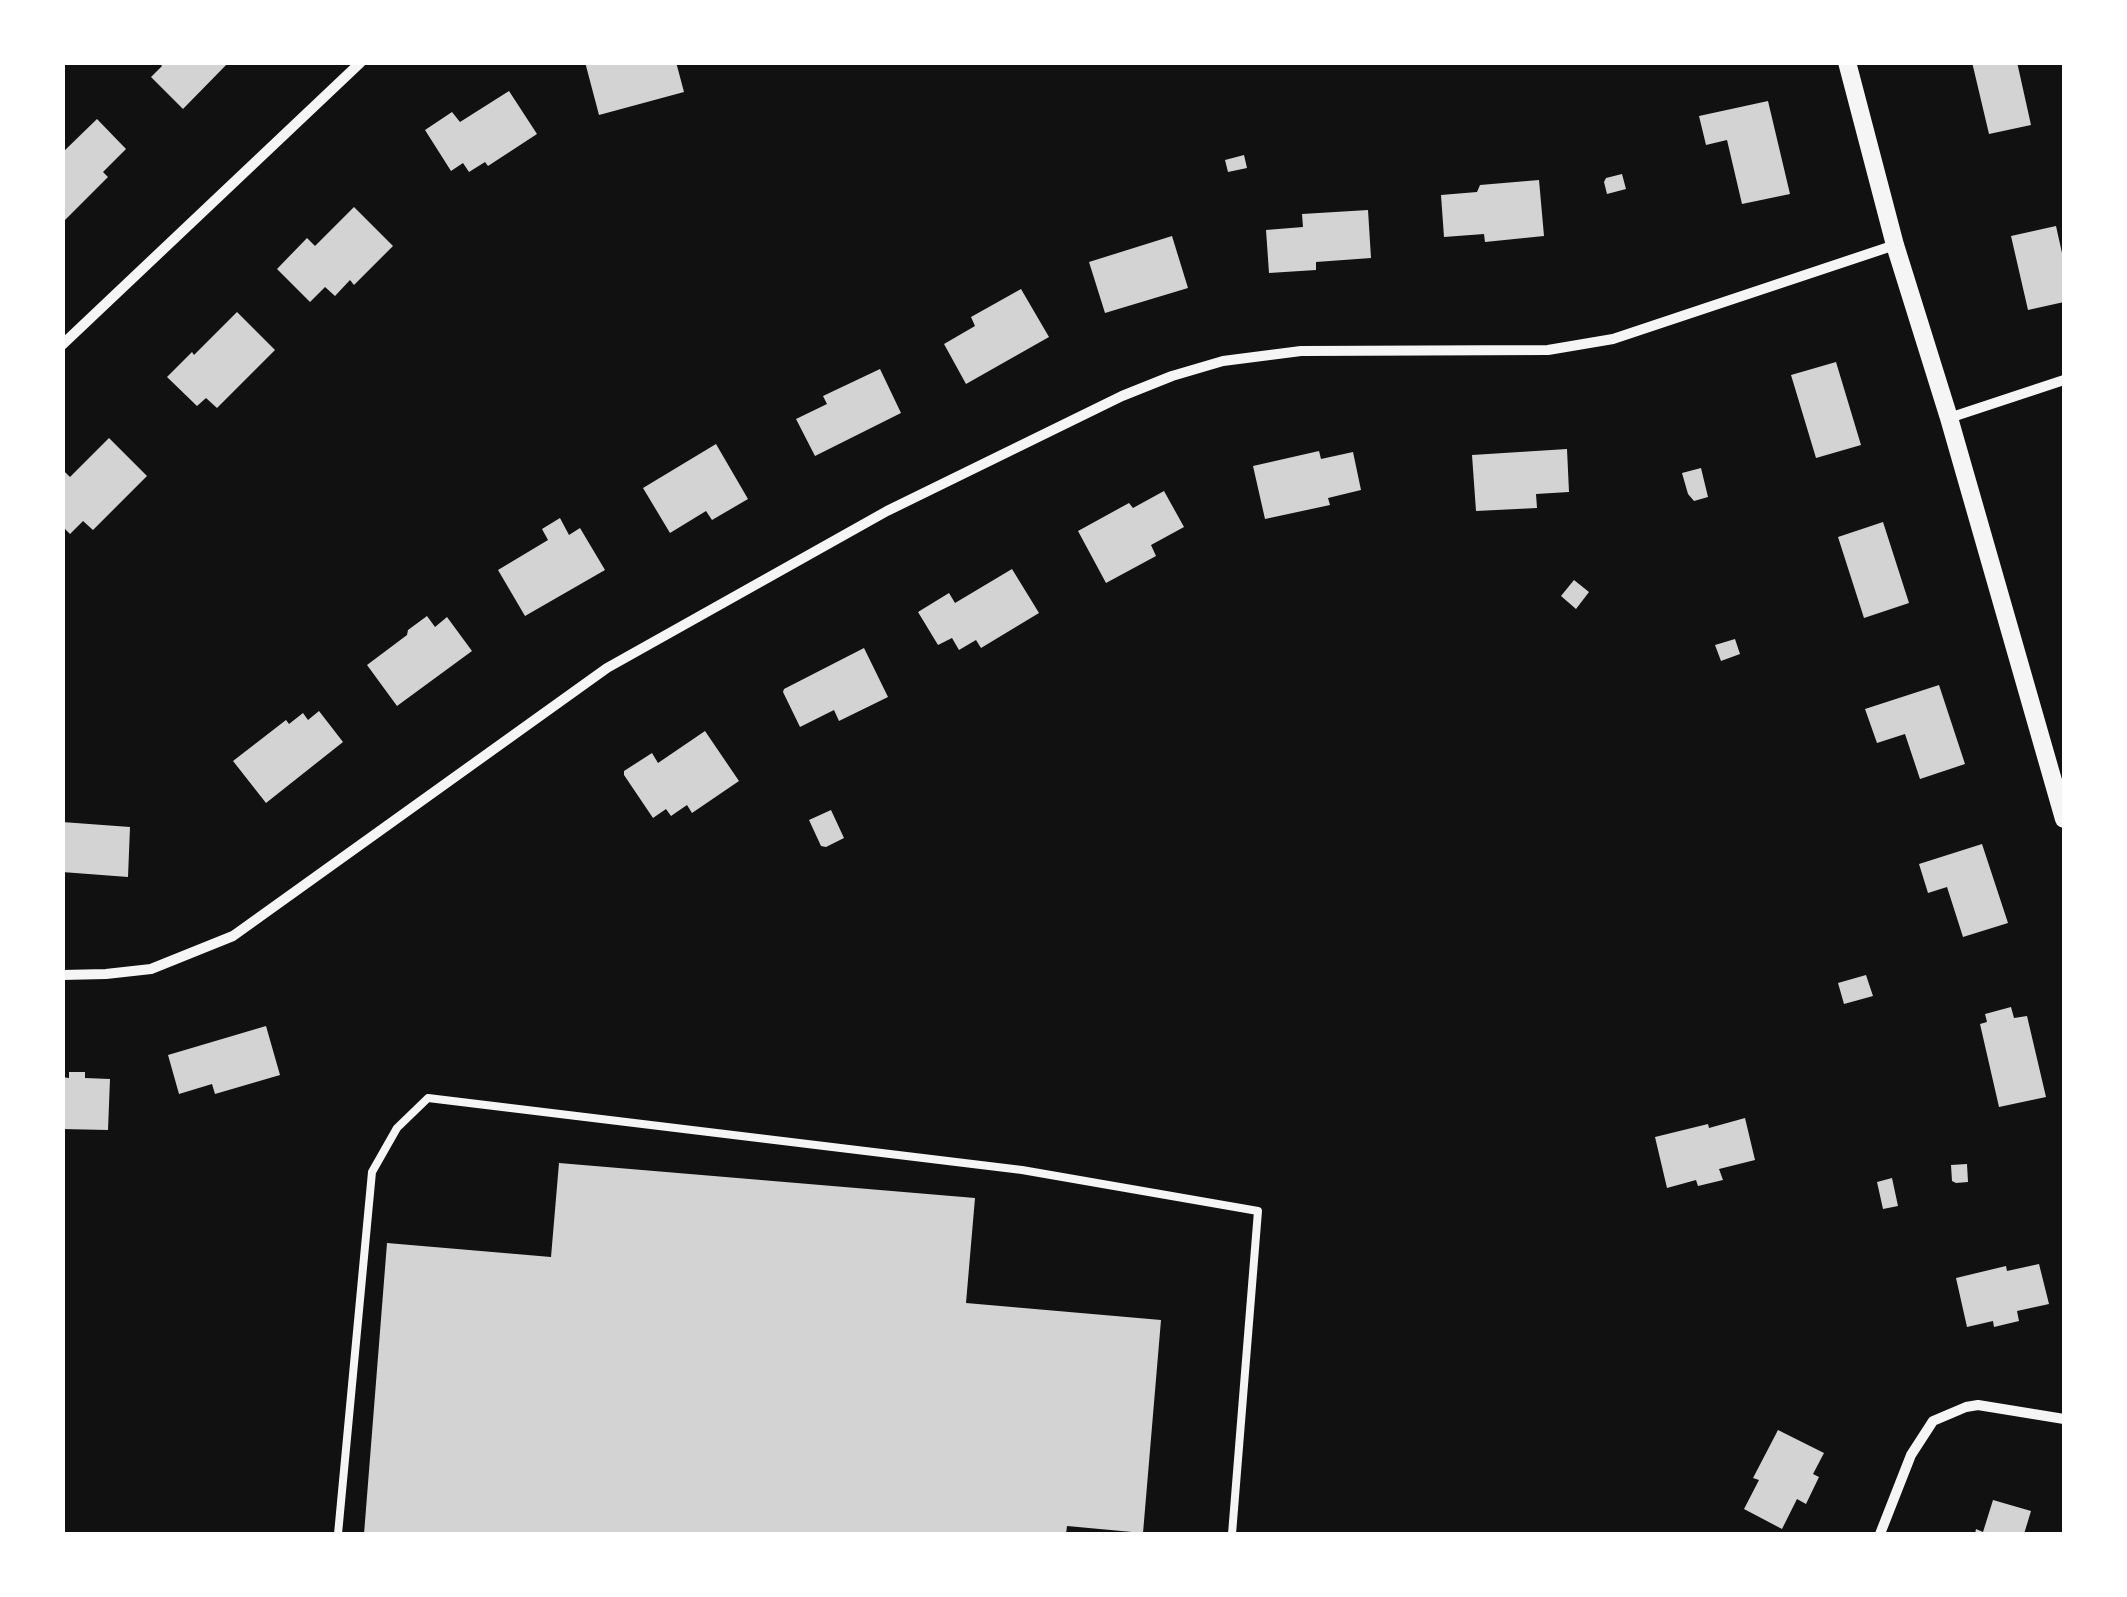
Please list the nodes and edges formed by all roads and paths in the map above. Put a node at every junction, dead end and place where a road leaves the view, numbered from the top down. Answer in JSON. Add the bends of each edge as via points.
{"nodes":[{"id":1,"x":361,"y":62,"type":"edge"},
{"id":2,"x":1847,"y":62,"type":"edge"},
{"id":3,"x":1895,"y":245,"type":"junction"},
{"id":4,"x":62,"y":345,"type":"edge"},
{"id":5,"x":2064,"y":380,"type":"edge"},
{"id":6,"x":1949,"y":418,"type":"junction"},
{"id":7,"x":2064,"y":819,"type":"edge"},
{"id":8,"x":62,"y":976,"type":"edge"},
{"id":9,"x":2064,"y":1419,"type":"edge"},
{"id":10,"x":338,"y":1534,"type":"edge"},
{"id":11,"x":1232,"y":1534,"type":"edge"},
{"id":12,"x":1880,"y":1534,"type":"edge"}],
"edges":[{"from":1,"to":4,"type":"street"},
{"from":2,"to":3,"type":"street"},
{"from":3,"to":6,"type":"street"},
{"from":3,"to":8,"type":"street","via":[[1614,339],[1548,350],[1301,351],[1223,361],[1172,376],[887,511],[606,668],[233,936],[151,969]]},
{"from":5,"to":6,"type":"street"},
{"from":6,"to":7,"type":"street"},
{"from":9,"to":12,"type":"street","via":[[1978,1405],[1933,1421],[1911,1455]]},
{"from":10,"to":11,"type":"lane","via":[[372,1172],[398,1128],[428,1098],[1022,1170],[1258,1212]]}]}
